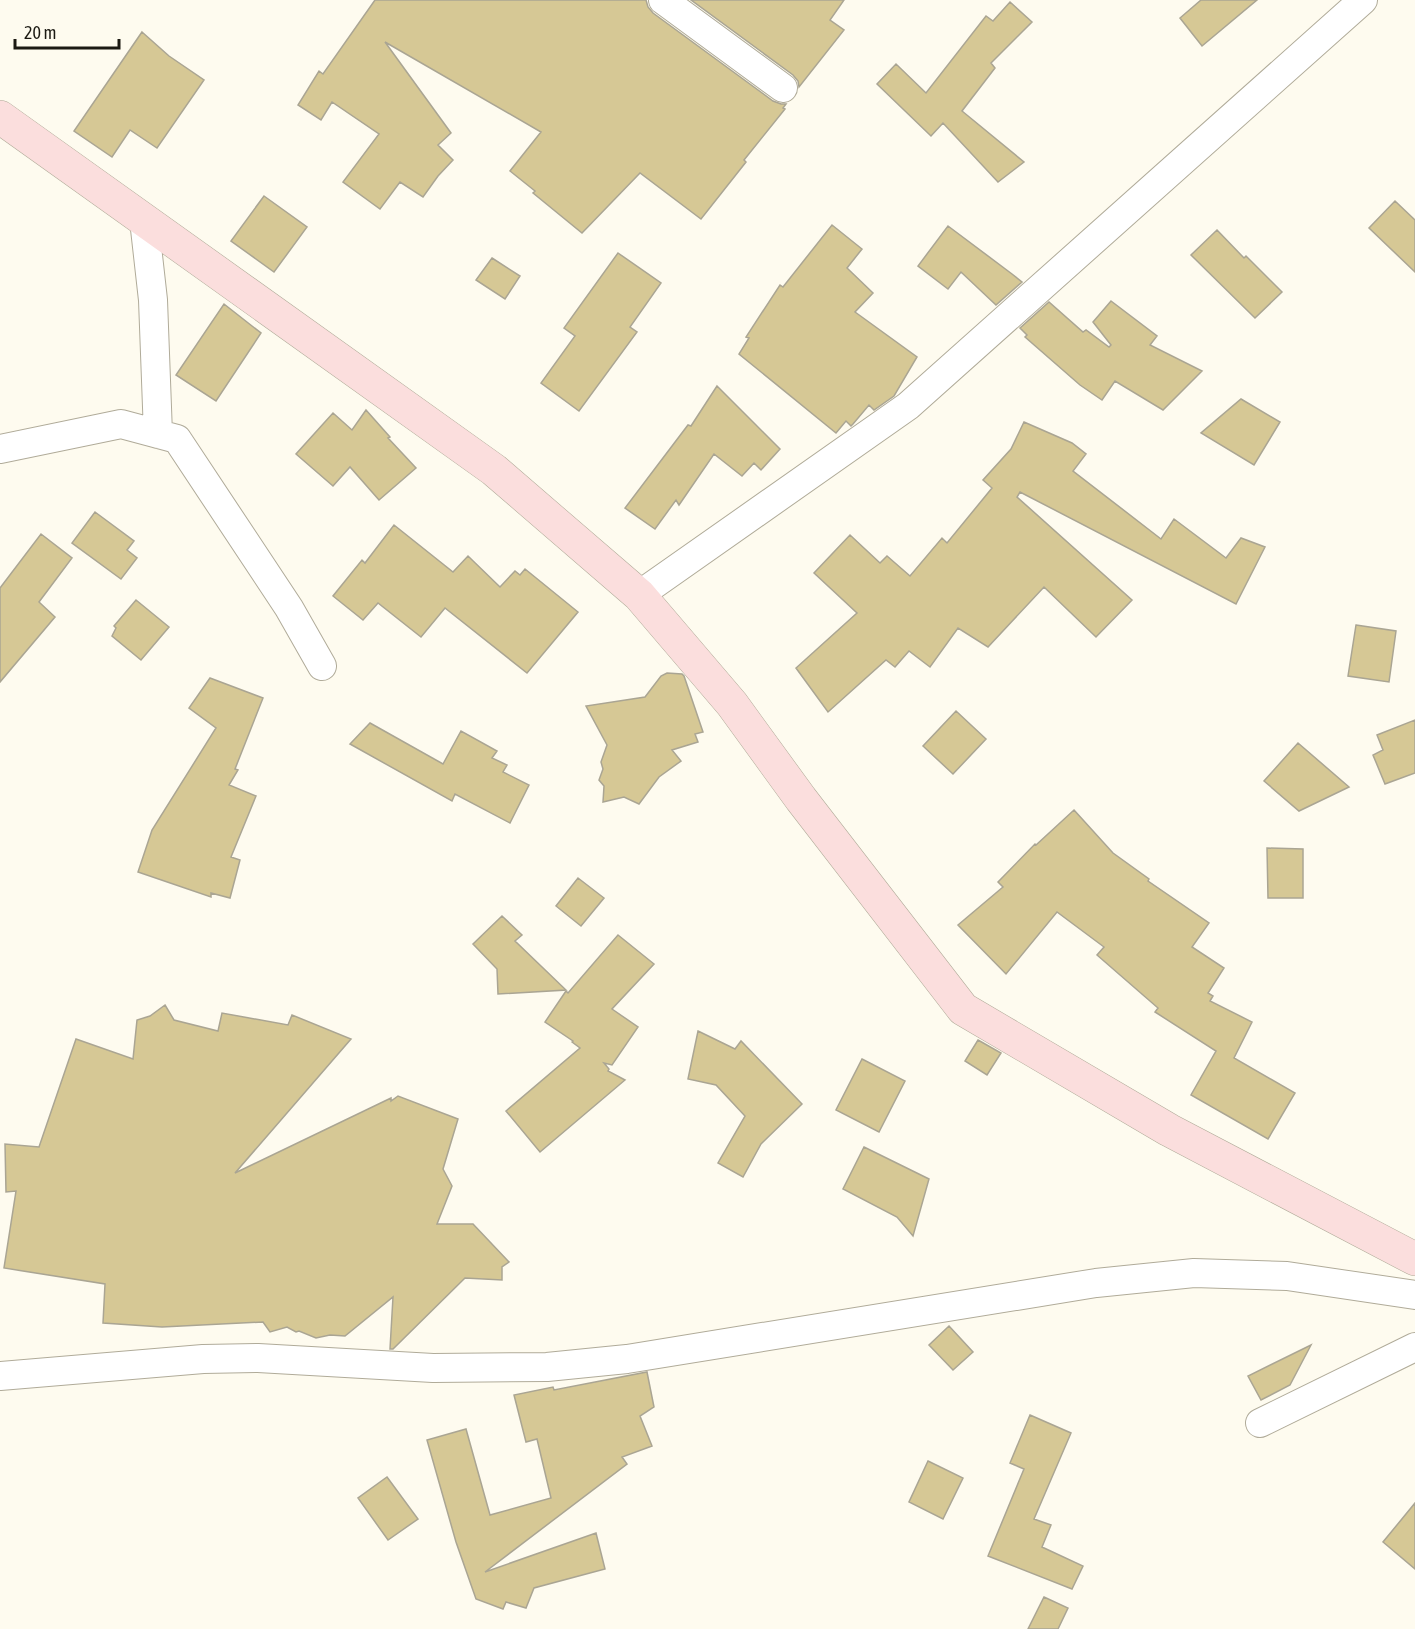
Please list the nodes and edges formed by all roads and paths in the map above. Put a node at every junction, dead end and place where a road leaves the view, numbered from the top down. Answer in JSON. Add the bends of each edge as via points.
{"nodes":[{"id":1,"x":663,"y":0,"type":"edge"},
{"id":2,"x":1363,"y":0,"type":"edge"},
{"id":3,"x":783,"y":88,"type":"dead end"},
{"id":4,"x":0,"y":117,"type":"edge"},
{"id":5,"x":144,"y":220,"type":"junction"},
{"id":6,"x":158,"y":434,"type":"junction"},
{"id":7,"x":0,"y":449,"type":"edge"},
{"id":8,"x":639,"y":595,"type":"junction"},
{"id":9,"x":322,"y":666,"type":"dead end"},
{"id":10,"x":1415,"y":1258,"type":"edge"},
{"id":11,"x":1415,"y":1295,"type":"edge"},
{"id":12,"x":1415,"y":1347,"type":"edge"},
{"id":13,"x":0,"y":1376,"type":"edge"},
{"id":14,"x":1260,"y":1423,"type":"dead end"}],
"edges":[{"from":1,"to":3,"type":"street"},
{"from":2,"to":8,"type":"street","via":[[908,406]]},
{"from":4,"to":5,"type":"street"},
{"from":5,"to":6,"type":"street","via":[[153,300]]},
{"from":5,"to":8,"type":"street","via":[[494,470]]},
{"from":6,"to":7,"type":"street","via":[[121,424]]},
{"from":6,"to":9,"type":"street","via":[[177,439],[289,608]]},
{"from":8,"to":10,"type":"street","via":[[732,704],[963,1009],[1169,1130]]},
{"from":11,"to":13,"type":"street","via":[[1287,1276],[1194,1273],[1096,1283],[627,1359],[547,1367],[433,1368],[258,1358]]},
{"from":12,"to":14,"type":"street"}]}
